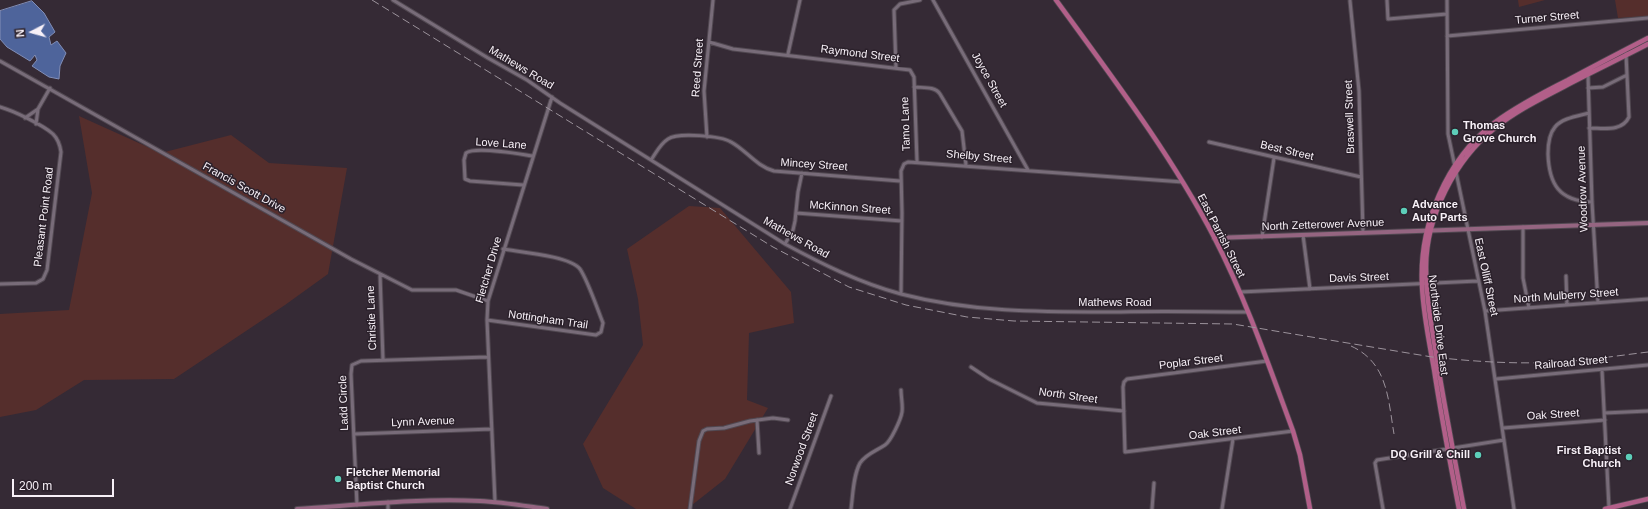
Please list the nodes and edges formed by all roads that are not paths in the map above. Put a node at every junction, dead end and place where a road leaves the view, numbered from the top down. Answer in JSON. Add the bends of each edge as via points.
{"nodes":[{"id":1,"x":393,"y":0,"type":"edge"},
{"id":2,"x":713,"y":0,"type":"edge"},
{"id":3,"x":800,"y":0,"type":"edge"},
{"id":4,"x":920,"y":0,"type":"edge"},
{"id":5,"x":933,"y":0,"type":"edge"},
{"id":6,"x":1056,"y":0,"type":"edge"},
{"id":7,"x":1387,"y":0,"type":"edge"},
{"id":8,"x":1447,"y":0,"type":"edge"},
{"id":9,"x":1350,"y":1,"type":"edge"},
{"id":10,"x":1447,"y":14,"type":"junction"},
{"id":11,"x":1648,"y":18,"type":"edge"},
{"id":12,"x":1447,"y":36,"type":"junction"},
{"id":13,"x":1648,"y":38,"type":"edge"},
{"id":14,"x":709,"y":42,"type":"junction"},
{"id":15,"x":1648,"y":44,"type":"edge"},
{"id":16,"x":1626,"y":53,"type":"junction"},
{"id":17,"x":788,"y":54,"type":"junction"},
{"id":18,"x":0,"y":61,"type":"edge"},
{"id":19,"x":896,"y":68,"type":"junction"},
{"id":20,"x":1588,"y":75,"type":"junction"},
{"id":21,"x":1627,"y":75,"type":"junction"},
{"id":22,"x":914,"y":86,"type":"junction"},
{"id":23,"x":50,"y":88,"type":"junction"},
{"id":24,"x":1588,"y":88,"type":"junction"},
{"id":25,"x":552,"y":97,"type":"junction"},
{"id":26,"x":0,"y":102,"type":"edge"},
{"id":27,"x":0,"y":106,"type":"edge"},
{"id":28,"x":4,"y":108,"type":"junction"},
{"id":29,"x":38,"y":109,"type":"junction"},
{"id":30,"x":1589,"y":114,"type":"junction"},
{"id":31,"x":25,"y":118,"type":"junction"},
{"id":32,"x":36,"y":124,"type":"junction"},
{"id":33,"x":1589,"y":128,"type":"junction"},
{"id":34,"x":707,"y":137,"type":"junction"},
{"id":35,"x":1209,"y":142,"type":"dead end"},
{"id":36,"x":533,"y":156,"type":"junction"},
{"id":37,"x":1274,"y":158,"type":"junction"},
{"id":38,"x":651,"y":160,"type":"junction"},
{"id":39,"x":917,"y":161,"type":"junction"},
{"id":40,"x":966,"y":165,"type":"junction"},
{"id":41,"x":1454,"y":167,"type":"junction"},
{"id":42,"x":1028,"y":170,"type":"junction"},
{"id":43,"x":802,"y":173,"type":"junction"},
{"id":44,"x":1456,"y":173,"type":"junction"},
{"id":45,"x":1361,"y":177,"type":"junction"},
{"id":46,"x":900,"y":180,"type":"junction"},
{"id":47,"x":1183,"y":182,"type":"junction"},
{"id":48,"x":523,"y":185,"type":"junction"},
{"id":49,"x":1592,"y":202,"type":"junction"},
{"id":50,"x":796,"y":213,"type":"junction"},
{"id":51,"x":902,"y":221,"type":"junction"},
{"id":52,"x":1648,"y":223,"type":"edge"},
{"id":53,"x":1593,"y":225,"type":"junction"},
{"id":54,"x":1523,"y":227,"type":"junction"},
{"id":55,"x":1467,"y":228,"type":"junction"},
{"id":56,"x":1429,"y":230,"type":"junction"},
{"id":57,"x":1363,"y":232,"type":"junction"},
{"id":58,"x":1304,"y":235,"type":"junction"},
{"id":59,"x":1262,"y":237,"type":"junction"},
{"id":60,"x":1214,"y":238,"type":"junction"},
{"id":61,"x":785,"y":244,"type":"junction"},
{"id":62,"x":504,"y":249,"type":"junction"},
{"id":63,"x":380,"y":274,"type":"junction"},
{"id":64,"x":1566,"y":276,"type":"dead end"},
{"id":65,"x":1478,"y":281,"type":"junction"},
{"id":66,"x":0,"y":284,"type":"edge"},
{"id":67,"x":1424,"y":285,"type":"junction"},
{"id":68,"x":1310,"y":289,"type":"junction"},
{"id":69,"x":1240,"y":292,"type":"junction"},
{"id":70,"x":901,"y":294,"type":"junction"},
{"id":71,"x":1648,"y":299,"type":"edge"},
{"id":72,"x":488,"y":301,"type":"junction"},
{"id":73,"x":1598,"y":303,"type":"junction"},
{"id":74,"x":1567,"y":305,"type":"junction"},
{"id":75,"x":1529,"y":308,"type":"junction"},
{"id":76,"x":1485,"y":311,"type":"junction"},
{"id":77,"x":1248,"y":312,"type":"junction"},
{"id":78,"x":487,"y":320,"type":"junction"},
{"id":79,"x":488,"y":357,"type":"junction"},
{"id":80,"x":383,"y":360,"type":"junction"},
{"id":81,"x":1267,"y":361,"type":"junction"},
{"id":82,"x":1648,"y":365,"type":"edge"},
{"id":83,"x":971,"y":367,"type":"dead end"},
{"id":84,"x":1602,"y":370,"type":"junction"},
{"id":85,"x":1496,"y":379,"type":"junction"},
{"id":86,"x":900,"y":390,"type":"dead end"},
{"id":87,"x":831,"y":396,"type":"dead end"},
{"id":88,"x":1124,"y":411,"type":"junction"},
{"id":89,"x":1648,"y":411,"type":"edge"},
{"id":90,"x":1604,"y":413,"type":"junction"},
{"id":91,"x":757,"y":420,"type":"junction"},
{"id":92,"x":788,"y":420,"type":"dead end"},
{"id":93,"x":1605,"y":420,"type":"junction"},
{"id":94,"x":1503,"y":428,"type":"junction"},
{"id":95,"x":492,"y":429,"type":"junction"},
{"id":96,"x":1293,"y":431,"type":"junction"},
{"id":97,"x":354,"y":434,"type":"junction"},
{"id":98,"x":1233,"y":439,"type":"junction"},
{"id":99,"x":1504,"y":440,"type":"junction"},
{"id":100,"x":1450,"y":449,"type":"junction"},
{"id":101,"x":759,"y":453,"type":"dead end"},
{"id":102,"x":1154,"y":483,"type":"dead end"},
{"id":103,"x":1648,"y":499,"type":"edge"},
{"id":104,"x":388,"y":502,"type":"junction"},
{"id":105,"x":495,"y":502,"type":"junction"},
{"id":106,"x":357,"y":505,"type":"junction"},
{"id":107,"x":297,"y":509,"type":"edge"},
{"id":108,"x":388,"y":509,"type":"edge"},
{"id":109,"x":546,"y":509,"type":"edge"},
{"id":110,"x":690,"y":509,"type":"edge"},
{"id":111,"x":790,"y":509,"type":"edge"},
{"id":112,"x":851,"y":509,"type":"edge"},
{"id":113,"x":1152,"y":509,"type":"edge"},
{"id":114,"x":1222,"y":509,"type":"edge"},
{"id":115,"x":1310,"y":509,"type":"edge"},
{"id":116,"x":1383,"y":509,"type":"edge"},
{"id":117,"x":1459,"y":509,"type":"edge"},
{"id":118,"x":1464,"y":509,"type":"edge"},
{"id":119,"x":1514,"y":509,"type":"edge"},
{"id":120,"x":1607,"y":509,"type":"edge"}],
"edges":[{"from":1,"to":25,"type":"street","name":"Mathews Road"},
{"from":2,"to":14,"type":"street","name":"Reed Street"},
{"from":3,"to":17,"type":"street"},
{"from":4,"to":19,"type":"street","via":[[900,4],[894,10]]},
{"from":5,"to":42,"type":"street","name":"Joyce Street"},
{"from":6,"to":47,"type":"main road","name":"East Parrish Street","via":[[1140,116]]},
{"from":7,"to":10,"type":"street","via":[[1388,19]]},
{"from":8,"to":10,"type":"street","name":"East Olliff Street"},
{"from":9,"to":45,"type":"street","name":"Braswell Street","via":[[1359,91]]},
{"from":10,"to":12,"type":"street","name":"East Olliff Street"},
{"from":11,"to":12,"type":"street","name":"Turner Street"},
{"from":12,"to":41,"type":"street","name":"East Olliff Street","via":[[1448,134]]},
{"from":13,"to":16,"type":"main road","name":"Northside Drive East"},
{"from":14,"to":17,"type":"street","name":"Raymond Street","via":[[733,49]]},
{"from":14,"to":34,"type":"street","name":"Reed Street","via":[[704,91]]},
{"from":15,"to":16,"type":"main road","name":"Northside Drive East"},
{"from":16,"to":20,"type":"main road","name":"Northside Drive East"},
{"from":16,"to":21,"type":"street"},
{"from":16,"to":41,"type":"main road","name":"Northside Drive East","via":[[1535,96],[1506,115],[1482,133]]},
{"from":17,"to":19,"type":"street","name":"Raymond Street"},
{"from":18,"to":23,"type":"street","name":"Francis Scott Drive"},
{"from":19,"to":22,"type":"street","name":"Raymond Street","via":[[912,72]]},
{"from":20,"to":24,"type":"street","name":"Woodrow Avenue"},
{"from":20,"to":44,"type":"main road","name":"Northside Drive East","via":[[1512,115],[1469,154]]},
{"from":21,"to":24,"type":"street","via":[[1603,87]]},
{"from":21,"to":33,"type":"street","via":[[1629,117],[1625,124],[1619,127]]},
{"from":22,"to":39,"type":"street","name":"Tamo Lane"},
{"from":22,"to":40,"type":"street","via":[[937,90],[940,94],[962,131]]},
{"from":23,"to":29,"type":"street"},
{"from":23,"to":63,"type":"street","name":"Francis Scott Drive"},
{"from":24,"to":30,"type":"street","name":"Woodrow Avenue"},
{"from":25,"to":36,"type":"street","name":"Fletcher Drive"},
{"from":25,"to":38,"type":"street","name":"Mathews Road"},
{"from":26,"to":28,"type":"street"},
{"from":27,"to":28,"type":"street","name":"Pleasant Point Road"},
{"from":28,"to":31,"type":"street","name":"Pleasant Point Road"},
{"from":29,"to":31,"type":"street"},
{"from":29,"to":32,"type":"street"},
{"from":30,"to":33,"type":"street","name":"Woodrow Avenue"},
{"from":30,"to":49,"type":"street","via":[[1561,122],[1555,127],[1549,140],[1548,163],[1552,182],[1557,188],[1575,200]]},
{"from":31,"to":32,"type":"street","name":"Pleasant Point Road"},
{"from":32,"to":66,"type":"street","name":"Pleasant Point Road","via":[[53,134],[58,140],[61,152],[47,270],[44,279],[36,283]]},
{"from":33,"to":49,"type":"street","name":"Woodrow Avenue"},
{"from":34,"to":38,"type":"street","name":"Mincey Street","via":[[671,137],[661,145]]},
{"from":34,"to":43,"type":"street","name":"Mincey Street","via":[[730,141],[768,169]]},
{"from":35,"to":37,"type":"street","name":"Best Street"},
{"from":36,"to":48,"type":"street","name":"Fletcher Drive"},
{"from":36,"to":48,"type":"street","name":"Love Lane","via":[[480,150],[466,153],[465,179]]},
{"from":37,"to":45,"type":"street","name":"Best Street"},
{"from":37,"to":59,"type":"street"},
{"from":38,"to":61,"type":"street","name":"Mathews Road"},
{"from":39,"to":40,"type":"street","name":"Shelby Street"},
{"from":39,"to":46,"type":"street","via":[[904,164]]},
{"from":40,"to":42,"type":"street","name":"Shelby Street"},
{"from":41,"to":44,"type":"street","name":"East Olliff Street"},
{"from":41,"to":56,"type":"main road","name":"Northside Drive East","via":[[1438,197]]},
{"from":42,"to":47,"type":"street","name":"Shelby Street"},
{"from":43,"to":46,"type":"street","name":"Mincey Street"},
{"from":43,"to":50,"type":"street"},
{"from":44,"to":55,"type":"street","name":"East Olliff Street"},
{"from":44,"to":56,"type":"main road","name":"Northside Drive East"},
{"from":45,"to":57,"type":"street","name":"Braswell Street"},
{"from":46,"to":51,"type":"street"},
{"from":47,"to":60,"type":"main road","name":"East Parrish Street"},
{"from":48,"to":62,"type":"street","name":"Fletcher Drive"},
{"from":49,"to":53,"type":"street","name":"Woodrow Avenue"},
{"from":50,"to":51,"type":"street","name":"McKinnon Street"},
{"from":50,"to":61,"type":"street","via":[[793,230]]},
{"from":51,"to":70,"type":"street"},
{"from":52,"to":53,"type":"street","name":"North Zetterower Avenue"},
{"from":53,"to":54,"type":"street","name":"North Zetterower Avenue"},
{"from":53,"to":73,"type":"street","name":"Woodrow Avenue"},
{"from":54,"to":55,"type":"street","name":"North Zetterower Avenue"},
{"from":54,"to":75,"type":"street","via":[[1523,278]]},
{"from":55,"to":56,"type":"street","name":"North Zetterower Avenue"},
{"from":55,"to":65,"type":"street","name":"East Olliff Street"},
{"from":56,"to":57,"type":"street","name":"North Zetterower Avenue"},
{"from":56,"to":67,"type":"main road","name":"Northside Drive East"},
{"from":57,"to":58,"type":"street","name":"North Zetterower Avenue"},
{"from":58,"to":59,"type":"street","name":"North Zetterower Avenue"},
{"from":58,"to":68,"type":"street"},
{"from":59,"to":60,"type":"street","name":"North Zetterower Avenue"},
{"from":60,"to":69,"type":"main road","name":"East Parrish Street"},
{"from":61,"to":70,"type":"street","name":"Mathews Road","via":[[848,275]]},
{"from":62,"to":72,"type":"street","name":"Fletcher Drive"},
{"from":62,"to":78,"type":"street","name":"Nottingham Trail","via":[[555,257],[579,268],[603,323],[601,332],[596,336]]},
{"from":63,"to":72,"type":"street","name":"Francis Scott Drive","via":[[412,290],[456,290]]},
{"from":63,"to":80,"type":"street","name":"Christie Lane"},
{"from":64,"to":74,"type":"street"},
{"from":65,"to":67,"type":"street","name":"Davis Street"},
{"from":65,"to":76,"type":"street","name":"East Olliff Street"},
{"from":67,"to":68,"type":"street","name":"Davis Street"},
{"from":67,"to":100,"type":"main road","name":"Northside Drive East"},
{"from":68,"to":69,"type":"street","name":"Davis Street"},
{"from":69,"to":77,"type":"main road","name":"East Parrish Street"},
{"from":70,"to":77,"type":"street","name":"Mathews Road","via":[[970,307],[1017,312]]},
{"from":71,"to":73,"type":"street","name":"North Mulberry Street"},
{"from":72,"to":78,"type":"street","name":"Fletcher Drive"},
{"from":73,"to":74,"type":"street","name":"North Mulberry Street"},
{"from":74,"to":75,"type":"street","name":"North Mulberry Street"},
{"from":75,"to":76,"type":"street","name":"North Mulberry Street"},
{"from":76,"to":85,"type":"street","name":"East Olliff Street"},
{"from":77,"to":81,"type":"main road","name":"East Parrish Street"},
{"from":78,"to":79,"type":"street","name":"Fletcher Drive"},
{"from":79,"to":80,"type":"street","name":"Ladd Circle"},
{"from":79,"to":95,"type":"street","name":"Fletcher Drive"},
{"from":80,"to":97,"type":"street","name":"Ladd Circle","via":[[361,361],[352,365]]},
{"from":81,"to":88,"type":"street","name":"Poplar Street","via":[[1127,379],[1123,389]]},
{"from":81,"to":96,"type":"main road","name":"East Parrish Street"},
{"from":82,"to":84,"type":"street","name":"Railroad Street"},
{"from":83,"to":88,"type":"street","name":"North Street","via":[[1037,403]]},
{"from":84,"to":85,"type":"street","name":"Railroad Street"},
{"from":84,"to":90,"type":"street"},
{"from":85,"to":94,"type":"street","name":"East Olliff Street"},
{"from":86,"to":112,"type":"street","via":[[901,417],[887,444],[872,451],[859,466]]},
{"from":87,"to":111,"type":"street","name":"Norwood Street"},
{"from":88,"to":98,"type":"street","name":"Oak Street","via":[[1125,452]]},
{"from":89,"to":90,"type":"street"},
{"from":90,"to":93,"type":"street"},
{"from":91,"to":92,"type":"street"},
{"from":91,"to":101,"type":"street"},
{"from":91,"to":110,"type":"street","via":[[724,428],[707,429],[703,432]]},
{"from":93,"to":94,"type":"street","name":"Oak Street"},
{"from":93,"to":120,"type":"street"},
{"from":94,"to":99,"type":"street","name":"East Olliff Street"},
{"from":95,"to":97,"type":"street","name":"Lynn Avenue"},
{"from":95,"to":105,"type":"street","name":"Fletcher Drive"},
{"from":96,"to":98,"type":"street","name":"Oak Street"},
{"from":96,"to":115,"type":"main road","name":"East Parrish Street"},
{"from":97,"to":106,"type":"street","name":"Ladd Circle"},
{"from":98,"to":114,"type":"street"},
{"from":99,"to":100,"type":"street"},
{"from":99,"to":119,"type":"street","name":"East Olliff Street"},
{"from":100,"to":116,"type":"street","via":[[1378,460],[1375,463]]},
{"from":100,"to":117,"type":"main road","name":"Northside Drive East"},
{"from":100,"to":118,"type":"main road","name":"Northside Drive East"},
{"from":102,"to":113,"type":"street"},
{"from":103,"to":120,"type":"main road"},
{"from":104,"to":105,"type":"street"},
{"from":104,"to":106,"type":"street"},
{"from":104,"to":108,"type":"street"},
{"from":105,"to":109,"type":"street"},
{"from":106,"to":107,"type":"street"}]}
